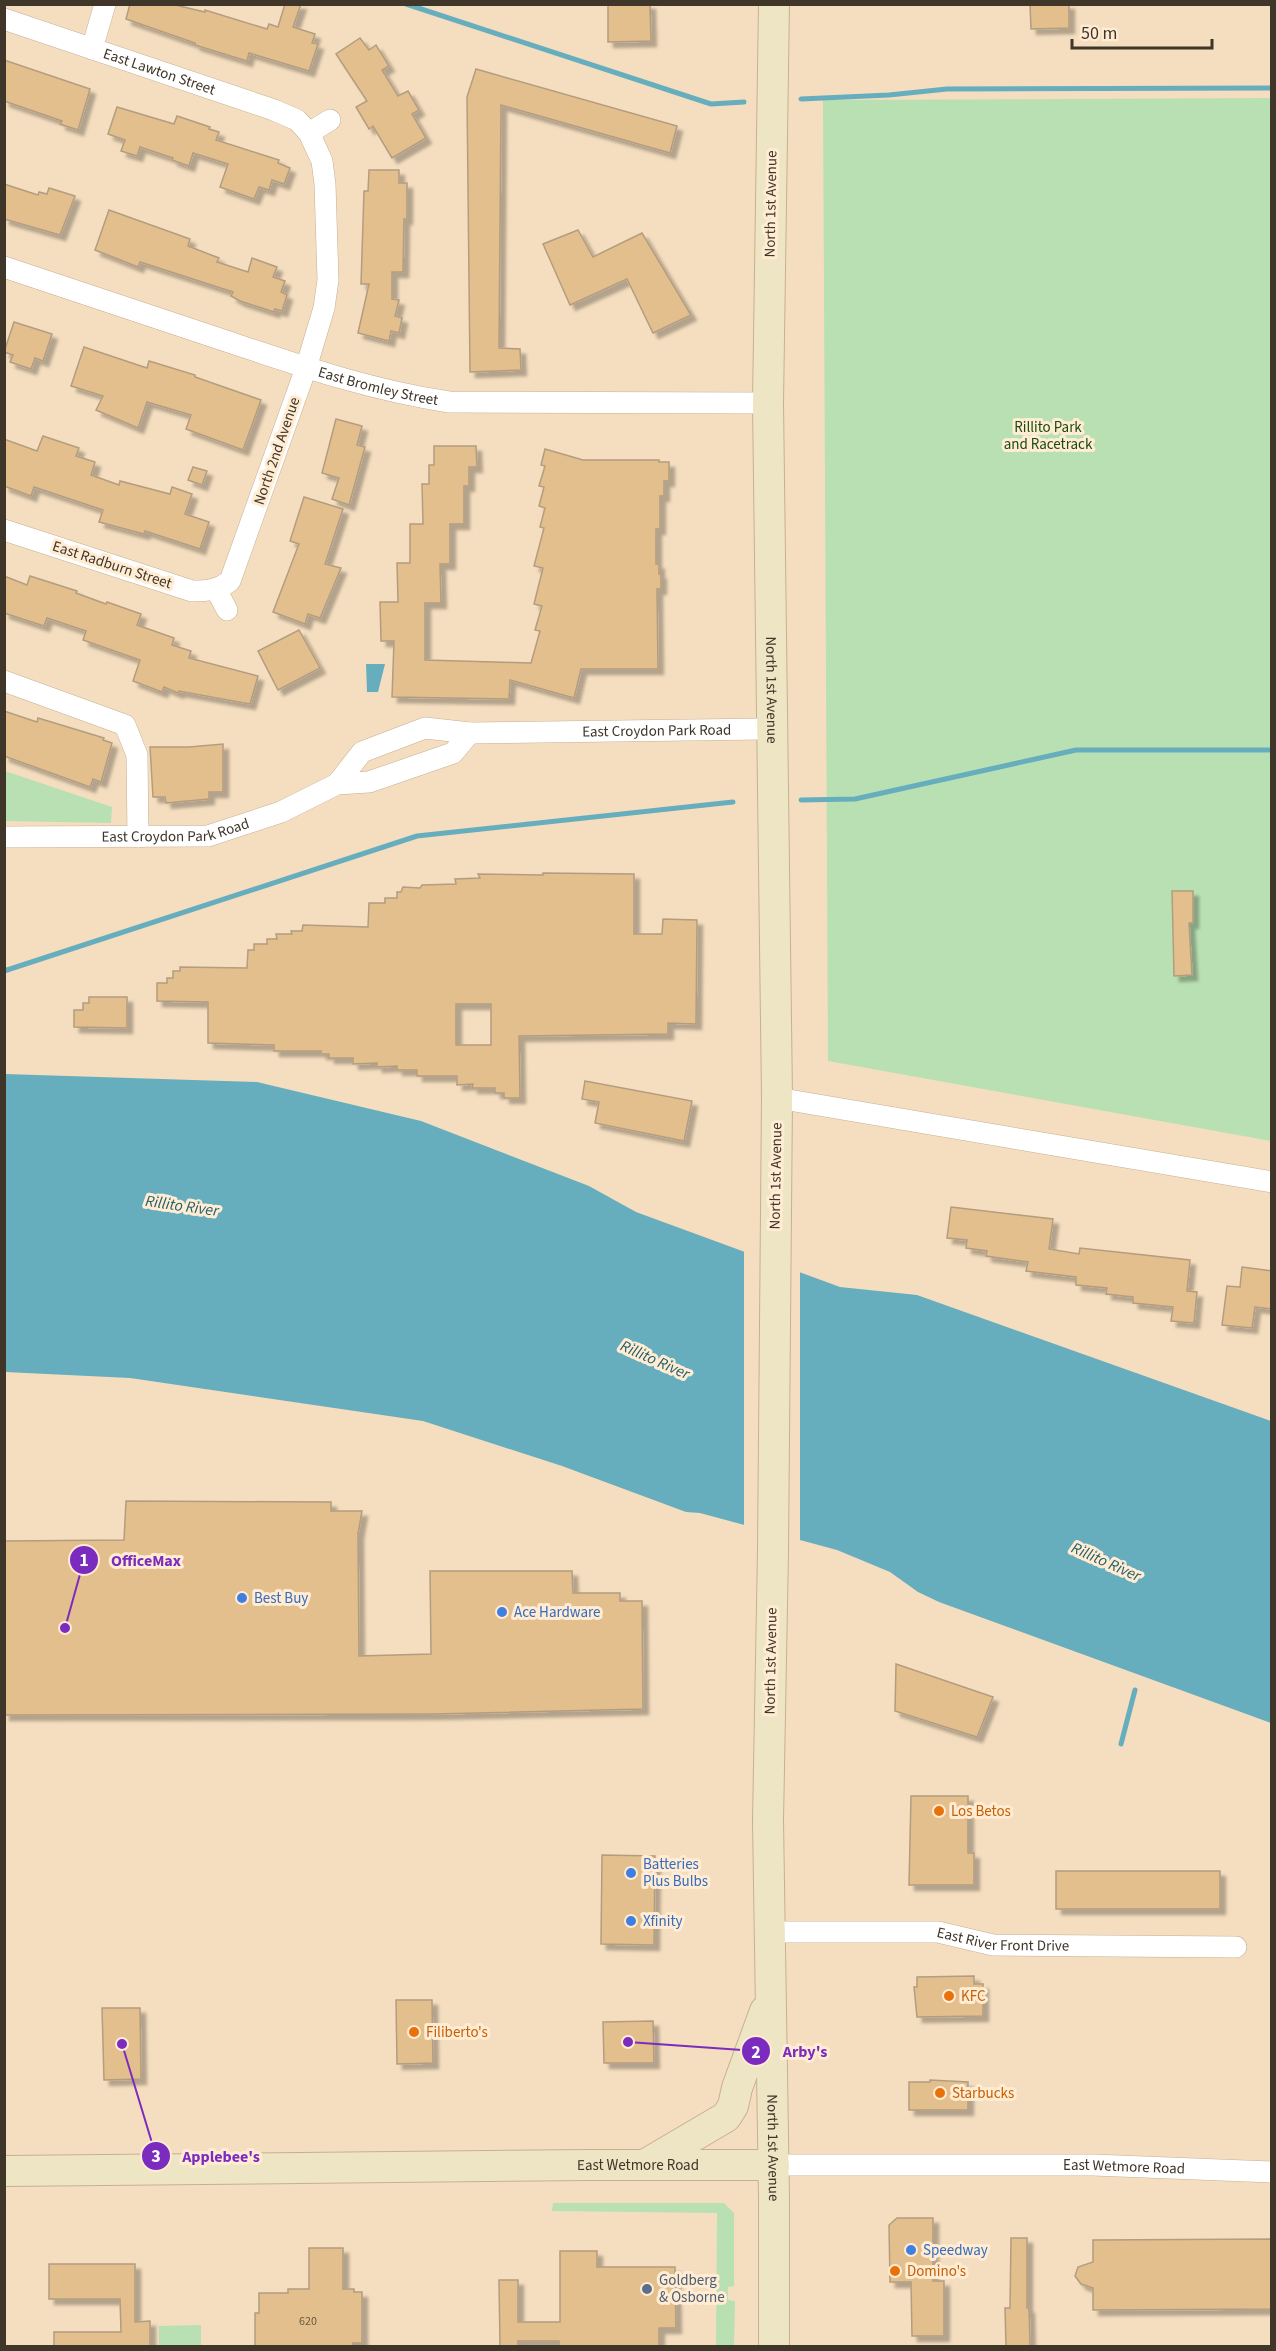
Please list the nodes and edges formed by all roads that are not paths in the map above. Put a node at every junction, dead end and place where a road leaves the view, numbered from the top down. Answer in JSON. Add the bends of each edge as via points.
{"nodes":[{"id":1,"x":105,"y":4,"type":"edge"},
{"id":2,"x":774,"y":4,"type":"edge"},
{"id":3,"x":4,"y":19,"type":"edge"},
{"id":4,"x":92,"y":49,"type":"junction"},
{"id":5,"x":330,"y":120,"type":"dead end"},
{"id":6,"x":309,"y":133,"type":"junction"},
{"id":7,"x":4,"y":267,"type":"edge"},
{"id":8,"x":306,"y":368,"type":"junction"},
{"id":9,"x":768,"y":403,"type":"junction"},
{"id":10,"x":4,"y":530,"type":"edge"},
{"id":11,"x":219,"y":588,"type":"junction"},
{"id":12,"x":227,"y":610,"type":"dead end"},
{"id":13,"x":4,"y":681,"type":"edge"},
{"id":14,"x":772,"y":729,"type":"junction"},
{"id":15,"x":470,"y":733,"type":"junction"},
{"id":16,"x":337,"y":784,"type":"junction"},
{"id":17,"x":4,"y":837,"type":"edge"},
{"id":18,"x":138,"y":837,"type":"junction"},
{"id":19,"x":777,"y":1098,"type":"junction"},
{"id":20,"x":1272,"y":1182,"type":"edge"},
{"id":21,"x":770,"y":1932,"type":"junction"},
{"id":22,"x":1236,"y":1947,"type":"dead end"},
{"id":23,"x":771,"y":1994,"type":"junction"},
{"id":24,"x":646,"y":2164,"type":"junction"},
{"id":25,"x":774,"y":2165,"type":"junction"},
{"id":26,"x":4,"y":2171,"type":"edge"},
{"id":27,"x":1272,"y":2172,"type":"edge"},
{"id":28,"x":774,"y":2346,"type":"edge"}],
"edges":[{"from":1,"to":4,"type":"street"},
{"from":2,"to":9,"type":"main road","name":"North 1st Avenue"},
{"from":3,"to":4,"type":"street","name":"East Lawton Street"},
{"from":4,"to":6,"type":"street","name":"East Lawton Street","via":[[274,110],[297,120]]},
{"from":5,"to":6,"type":"street"},
{"from":6,"to":8,"type":"street","name":"North 2nd Avenue","via":[[322,161],[325,184],[328,280]]},
{"from":7,"to":8,"type":"street","name":"East Bromley Street"},
{"from":8,"to":9,"type":"street","name":"East Bromley Street","via":[[365,386],[449,402]]},
{"from":8,"to":11,"type":"street","name":"North 2nd Avenue","via":[[236,571]]},
{"from":9,"to":14,"type":"main road","name":"North 1st Avenue"},
{"from":10,"to":11,"type":"street","name":"East Radburn Street","via":[[192,591]]},
{"from":11,"to":12,"type":"street"},
{"from":13,"to":18,"type":"street","via":[[125,725],[137,755]]},
{"from":14,"to":15,"type":"street","name":"East Croydon Park Road"},
{"from":14,"to":19,"type":"main road","name":"North 1st Avenue"},
{"from":15,"to":16,"type":"street","name":"East Croydon Park Road","via":[[453,753],[369,782]]},
{"from":15,"to":16,"type":"street","name":"East Croydon Park Road","via":[[424,728],[362,752]]},
{"from":16,"to":18,"type":"street","name":"East Croydon Park Road","via":[[281,812],[208,836]]},
{"from":17,"to":18,"type":"street","name":"East Croydon Park Road"},
{"from":19,"to":20,"type":"street"},
{"from":19,"to":21,"type":"main road","name":"North 1st Avenue"},
{"from":21,"to":22,"type":"street","name":"East River Front Drive","via":[[938,1932],[993,1945]]},
{"from":21,"to":23,"type":"main road","name":"North 1st Avenue"},
{"from":23,"to":24,"type":"main road","via":[[726,2117]]},
{"from":23,"to":25,"type":"main road","name":"North 1st Avenue"},
{"from":24,"to":25,"type":"main road","name":"East Wetmore Road"},
{"from":24,"to":26,"type":"main road","name":"East Wetmore Road"},
{"from":25,"to":27,"type":"street","name":"East Wetmore Road","via":[[1092,2165]]},
{"from":25,"to":28,"type":"main road","name":"North 1st Avenue"}]}
